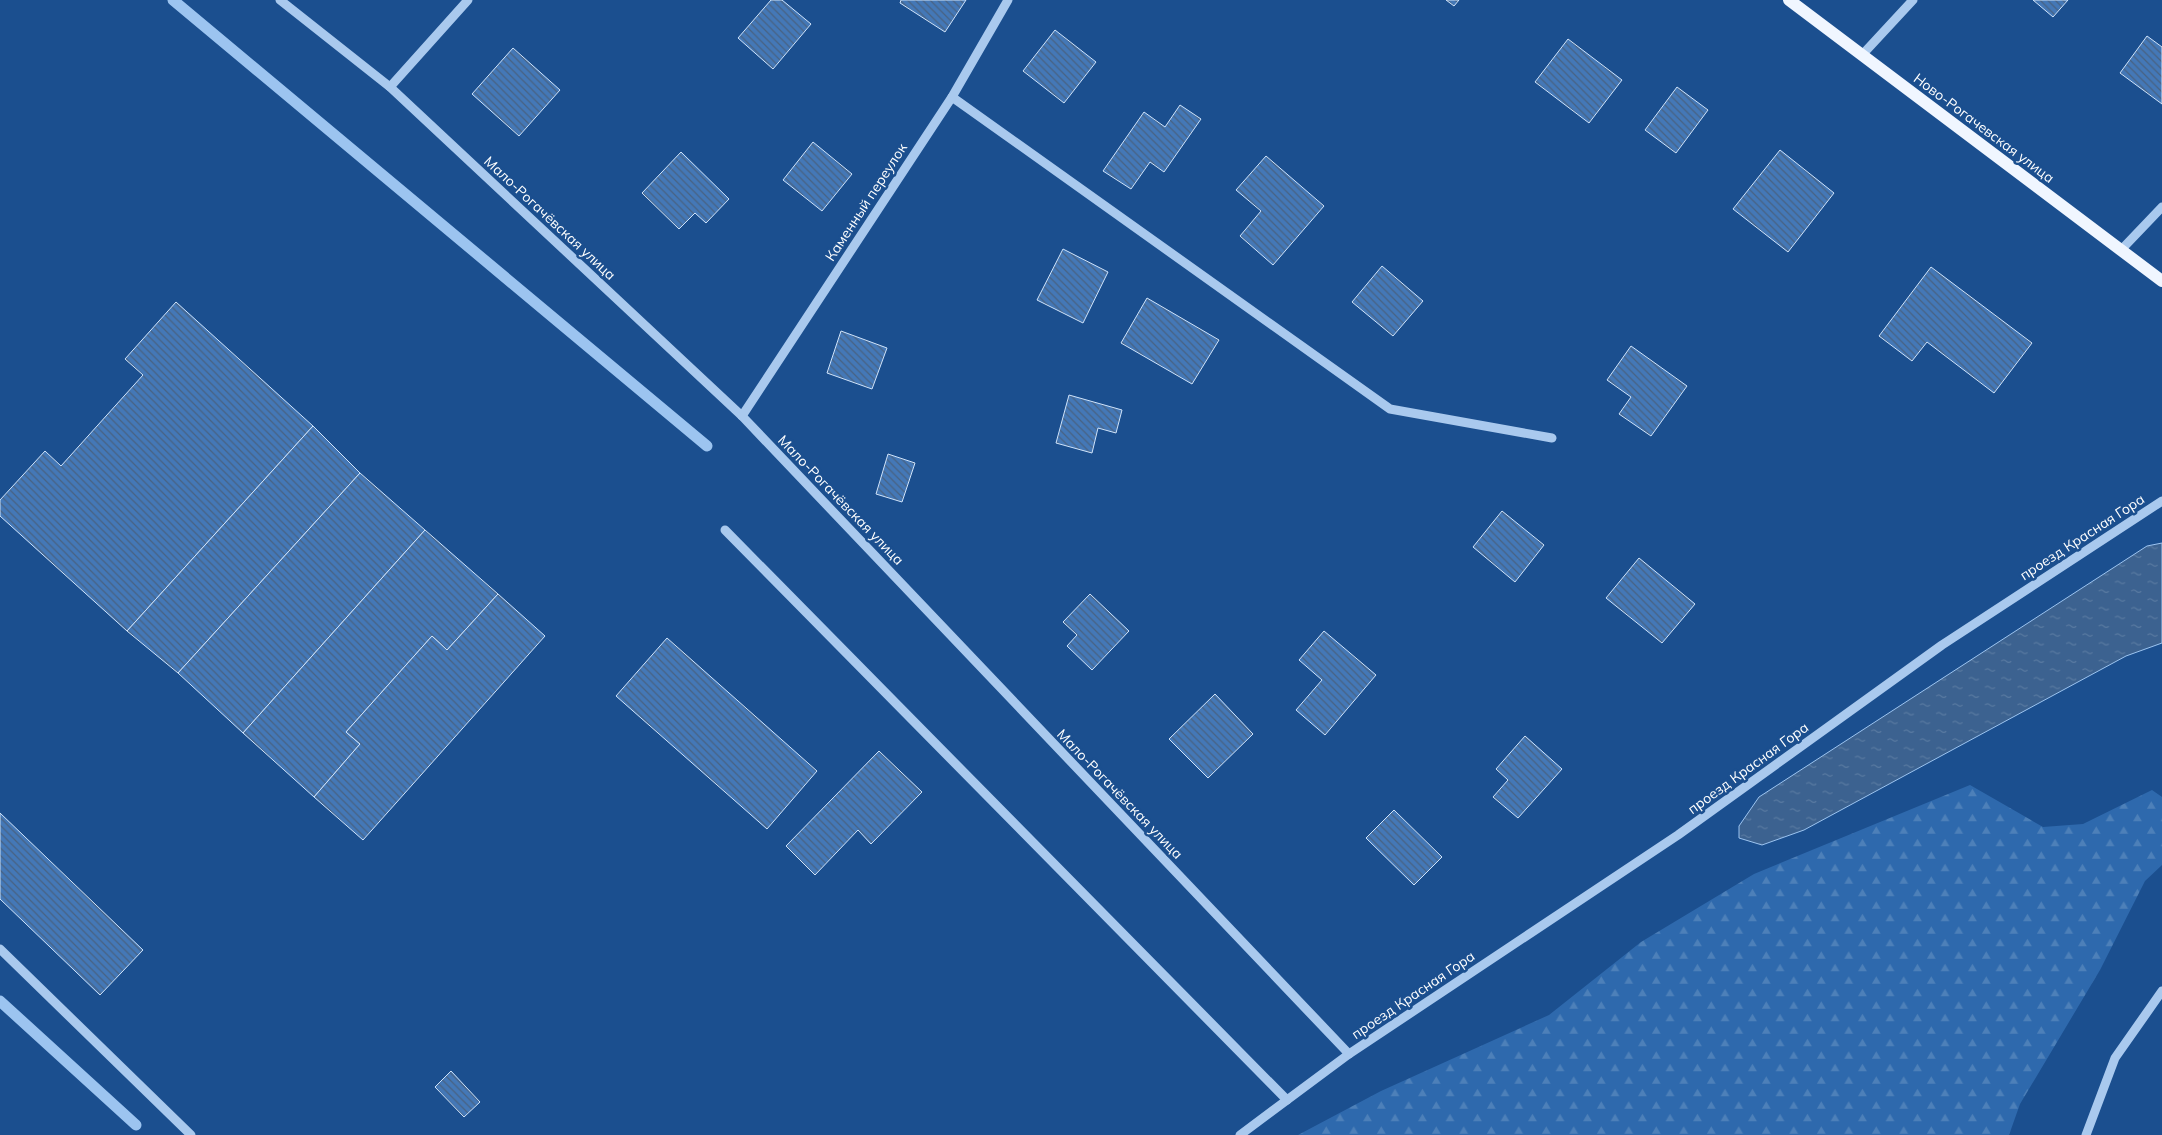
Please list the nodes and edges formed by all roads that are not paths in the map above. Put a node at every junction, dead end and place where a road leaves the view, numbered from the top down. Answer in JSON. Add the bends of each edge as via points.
{"nodes":[{"id":1,"x":280,"y":0,"type":"edge"},
{"id":2,"x":468,"y":0,"type":"edge"},
{"id":3,"x":1008,"y":0,"type":"edge"},
{"id":4,"x":1789,"y":0,"type":"edge"},
{"id":5,"x":1913,"y":0,"type":"edge"},
{"id":6,"x":1862,"y":55,"type":"junction"},
{"id":7,"x":390,"y":87,"type":"junction"},
{"id":8,"x":952,"y":97,"type":"junction"},
{"id":9,"x":2162,"y":207,"type":"edge"},
{"id":10,"x":2121,"y":250,"type":"junction"},
{"id":11,"x":2162,"y":281,"type":"edge"},
{"id":12,"x":742,"y":416,"type":"junction"},
{"id":13,"x":1552,"y":438,"type":"dead end"},
{"id":14,"x":2162,"y":501,"type":"edge"},
{"id":15,"x":725,"y":530,"type":"dead end"},
{"id":16,"x":0,"y":949,"type":"edge"},
{"id":17,"x":2162,"y":991,"type":"edge"},
{"id":18,"x":1349,"y":1054,"type":"junction"},
{"id":19,"x":1287,"y":1100,"type":"junction"},
{"id":20,"x":191,"y":1135,"type":"edge"},
{"id":21,"x":1240,"y":1135,"type":"edge"},
{"id":22,"x":2086,"y":1135,"type":"edge"}],
"edges":[{"from":1,"to":7,"type":"street","name":"Мало-Рогачёвская улица"},
{"from":2,"to":7,"type":"street"},
{"from":3,"to":8,"type":"street","name":"Каменный переулок"},
{"from":4,"to":6,"type":"main road","name":"Ново-Рогачевская улица"},
{"from":5,"to":6,"type":"street"},
{"from":6,"to":10,"type":"main road","name":"Ново-Рогачевская улица"},
{"from":7,"to":12,"type":"street","name":"Мало-Рогачёвская улица"},
{"from":8,"to":12,"type":"street","name":"Каменный переулок"},
{"from":8,"to":13,"type":"street","via":[[1390,409]]},
{"from":9,"to":10,"type":"street"},
{"from":10,"to":11,"type":"main road","name":"Ново-Рогачевская улица"},
{"from":12,"to":18,"type":"street","name":"Мало-Рогачёвская улица"},
{"from":14,"to":18,"type":"street","name":"проезд Красная Гора","via":[[1942,645],[1678,835]]},
{"from":15,"to":19,"type":"street"},
{"from":16,"to":20,"type":"street"},
{"from":17,"to":22,"type":"street","via":[[2115,1058]]},
{"from":18,"to":19,"type":"street","name":"проезд Красная Гора"},
{"from":19,"to":21,"type":"street","name":"проезд Красная Гора"}]}
